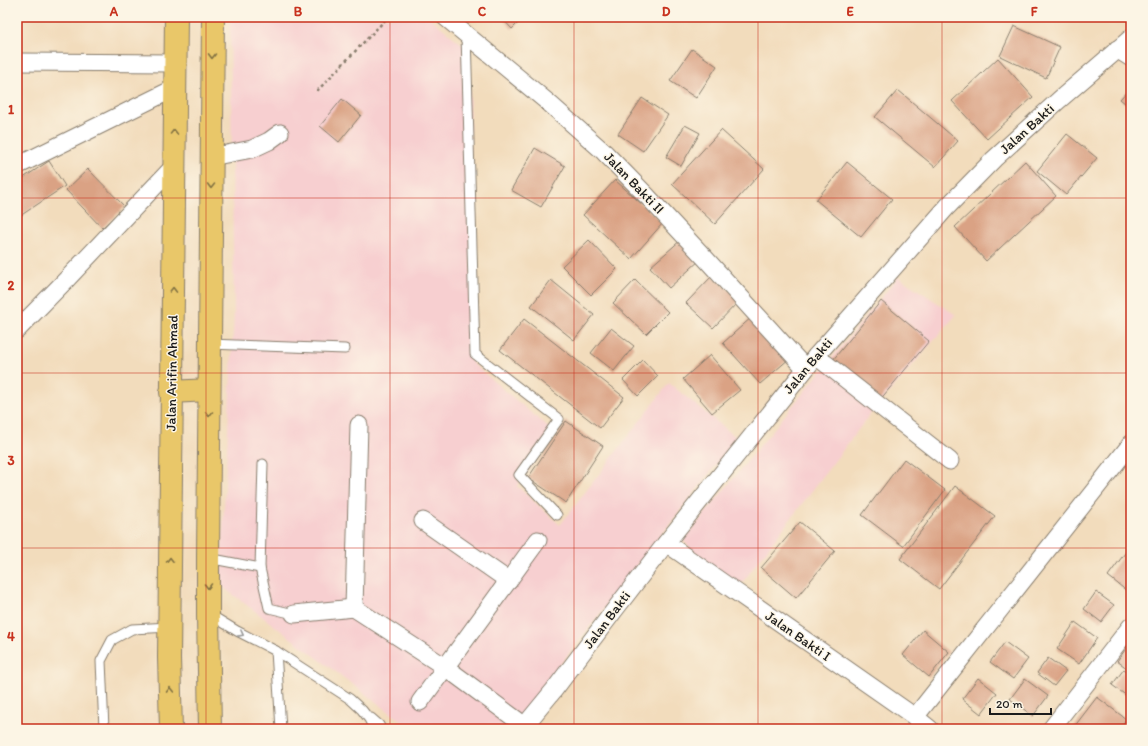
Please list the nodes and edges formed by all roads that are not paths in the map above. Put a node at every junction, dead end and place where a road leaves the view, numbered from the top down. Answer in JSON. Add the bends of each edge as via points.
{"nodes":[{"id":1,"x":176,"y":17,"type":"edge"},
{"id":2,"x":213,"y":17,"type":"edge"},
{"id":3,"x":446,"y":17,"type":"edge"},
{"id":4,"x":466,"y":34,"type":"junction"},
{"id":5,"x":1131,"y":38,"type":"edge"},
{"id":6,"x":1124,"y":54,"type":"edge"},
{"id":7,"x":17,"y":62,"type":"edge"},
{"id":8,"x":175,"y":64,"type":"junction"},
{"id":9,"x":175,"y":88,"type":"junction"},
{"id":10,"x":280,"y":133,"type":"dead end"},
{"id":11,"x":211,"y":157,"type":"junction"},
{"id":12,"x":17,"y":166,"type":"edge"},
{"id":13,"x":174,"y":166,"type":"junction"},
{"id":14,"x":17,"y":330,"type":"edge"},
{"id":15,"x":209,"y":344,"type":"junction"},
{"id":16,"x":345,"y":349,"type":"dead end"},
{"id":17,"x":811,"y":362,"type":"junction"},
{"id":18,"x":209,"y":390,"type":"junction"},
{"id":19,"x":171,"y":392,"type":"junction"},
{"id":20,"x":359,"y":425,"type":"dead end"},
{"id":21,"x":1131,"y":444,"type":"edge"},
{"id":22,"x":950,"y":461,"type":"dead end"},
{"id":23,"x":263,"y":464,"type":"dead end"},
{"id":24,"x":557,"y":515,"type":"dead end"},
{"id":25,"x":423,"y":521,"type":"dead end"},
{"id":26,"x":538,"y":540,"type":"dead end"},
{"id":27,"x":666,"y":543,"type":"junction"},
{"id":28,"x":208,"y":558,"type":"junction"},
{"id":29,"x":260,"y":568,"type":"junction"},
{"id":30,"x":508,"y":581,"type":"junction"},
{"id":31,"x":354,"y":608,"type":"junction"},
{"id":32,"x":208,"y":614,"type":"junction"},
{"id":33,"x":294,"y":614,"type":"joint"},
{"id":34,"x":1131,"y":626,"type":"edge"},
{"id":35,"x":170,"y":627,"type":"junction"},
{"id":36,"x":276,"y":651,"type":"junction"},
{"id":37,"x":445,"y":667,"type":"junction"},
{"id":38,"x":420,"y":702,"type":"dead end"},
{"id":39,"x":362,"y":710,"type":"junction"},
{"id":40,"x":915,"y":717,"type":"junction"},
{"id":41,"x":523,"y":727,"type":"edge"},
{"id":42,"x":104,"y":729,"type":"edge"},
{"id":43,"x":171,"y":729,"type":"edge"},
{"id":44,"x":210,"y":729,"type":"edge"},
{"id":45,"x":281,"y":729,"type":"edge"},
{"id":46,"x":374,"y":729,"type":"edge"},
{"id":47,"x":381,"y":729,"type":"edge"},
{"id":48,"x":930,"y":729,"type":"edge"},
{"id":49,"x":1050,"y":729,"type":"edge"}],
"edges":[{"from":1,"to":8,"type":"main road","name":"Jalan Arifin Ahmad"},
{"from":2,"to":11,"type":"main road","one_way":true},
{"from":3,"to":4,"type":"street","name":"Jalan Bakti II"},
{"from":4,"to":17,"type":"street","name":"Jalan Bakti II","via":[[604,152],[705,258]]},
{"from":4,"to":24,"type":"lane","via":[[475,354],[559,419],[519,475]]},
{"from":5,"to":6,"type":"street","name":"Jalan Bakti"},
{"from":6,"to":17,"type":"street","name":"Jalan Bakti","via":[[1059,100],[994,159],[947,207]]},
{"from":7,"to":8,"type":"street"},
{"from":8,"to":9,"type":"main road","name":"Jalan Arifin Ahmad"},
{"from":9,"to":12,"type":"street"},
{"from":13,"to":9,"type":"main road","name":"Jalan Arifin Ahmad","one_way":true},
{"from":10,"to":11,"type":"street","via":[[252,149]]},
{"from":11,"to":15,"type":"main road","one_way":true},
{"from":13,"to":14,"type":"street"},
{"from":19,"to":13,"type":"main road","name":"Jalan Arifin Ahmad","one_way":true},
{"from":15,"to":16,"type":"lane"},
{"from":15,"to":18,"type":"main road"},
{"from":17,"to":22,"type":"street","name":"Jalan Bakti II"},
{"from":17,"to":27,"type":"street","name":"Jalan Bakti"},
{"from":18,"to":19,"type":"main road"},
{"from":18,"to":28,"type":"main road","one_way":true},
{"from":35,"to":19,"type":"main road","name":"Jalan Arifin Ahmad","one_way":true},
{"from":20,"to":31,"type":"street"},
{"from":21,"to":40,"type":"street"},
{"from":23,"to":29,"type":"lane"},
{"from":25,"to":30,"type":"street"},
{"from":26,"to":30,"type":"street"},
{"from":27,"to":40,"type":"street","name":"Jalan Bakti I"},
{"from":27,"to":41,"type":"street","name":"Jalan Bakti"},
{"from":28,"to":29,"type":"lane"},
{"from":28,"to":32,"type":"main road","one_way":true},
{"from":29,"to":33,"type":"lane","via":[[269,608]]},
{"from":30,"to":37,"type":"street"},
{"from":31,"to":33,"type":"street"},
{"from":31,"to":37,"type":"street"},
{"from":32,"to":36,"type":"lane","one_way":true},
{"from":32,"to":44,"type":"main road"},
{"from":34,"to":49,"type":"street"},
{"from":35,"to":42,"type":"lane","via":[[132,629],[112,640],[101,661]]},
{"from":43,"to":35,"type":"main road","name":"Jalan Arifin Ahmad","one_way":true},
{"from":36,"to":39,"type":"lane","via":[[350,699]]},
{"from":36,"to":45,"type":"lane"},
{"from":37,"to":38,"type":"street"},
{"from":37,"to":41,"type":"street"},
{"from":39,"to":46,"type":"lane"},
{"from":39,"to":47,"type":"lane"},
{"from":40,"to":48,"type":"street","name":"Jalan Bakti I"}]}
